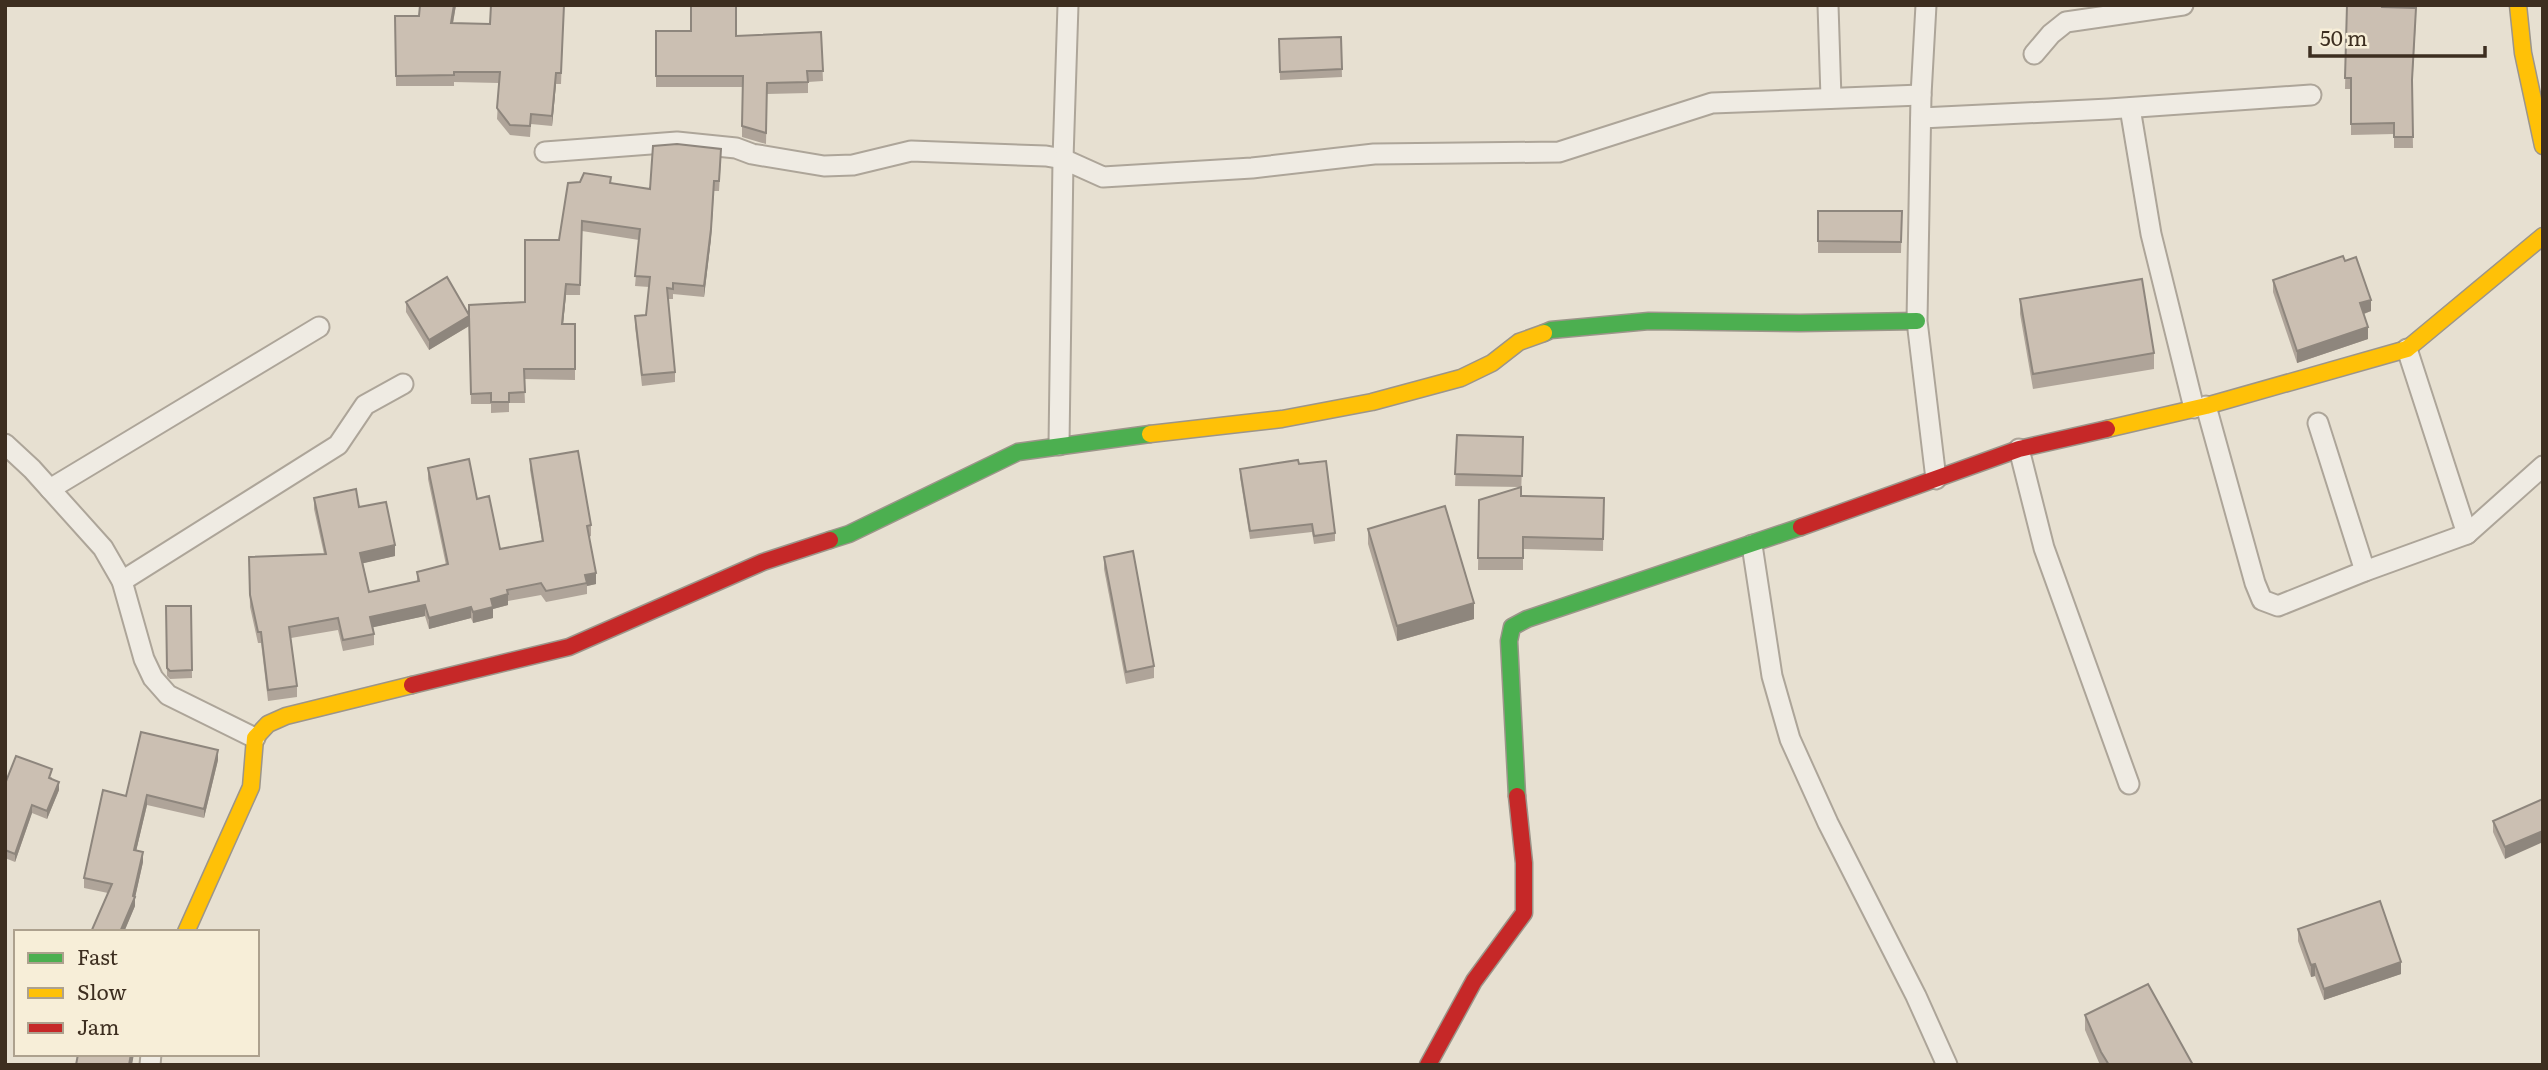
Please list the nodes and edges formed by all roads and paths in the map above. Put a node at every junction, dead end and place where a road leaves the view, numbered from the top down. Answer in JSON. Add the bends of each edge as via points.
{"nodes":[{"id":1,"x":1068,"y":5,"type":"edge"},
{"id":2,"x":1828,"y":5,"type":"edge"},
{"id":3,"x":1926,"y":5,"type":"edge"},
{"id":4,"x":2182,"y":5,"type":"edge"},
{"id":5,"x":2518,"y":5,"type":"edge"},
{"id":6,"x":2034,"y":54,"type":"dead end"},
{"id":7,"x":1921,"y":95,"type":"junction"},
{"id":8,"x":2311,"y":95,"type":"dead end"},
{"id":9,"x":1831,"y":98,"type":"junction"},
{"id":10,"x":2130,"y":108,"type":"junction"},
{"id":11,"x":1921,"y":118,"type":"junction"},
{"id":12,"x":2543,"y":146,"type":"edge"},
{"id":13,"x":545,"y":152,"type":"dead end"},
{"id":14,"x":1063,"y":159,"type":"junction"},
{"id":15,"x":2543,"y":236,"type":"edge"},
{"id":16,"x":1917,"y":321,"type":"junction"},
{"id":17,"x":319,"y":327,"type":"dead end"},
{"id":18,"x":2407,"y":349,"type":"junction"},
{"id":19,"x":403,"y":384,"type":"dead end"},
{"id":20,"x":2200,"y":407,"type":"junction"},
{"id":21,"x":2318,"y":423,"type":"dead end"},
{"id":22,"x":5,"y":444,"type":"edge"},
{"id":23,"x":1059,"y":445,"type":"junction"},
{"id":24,"x":2019,"y":449,"type":"junction"},
{"id":25,"x":2543,"y":466,"type":"edge"},
{"id":26,"x":1936,"y":479,"type":"junction"},
{"id":27,"x":50,"y":489,"type":"junction"},
{"id":28,"x":2468,"y":534,"type":"junction"},
{"id":29,"x":1752,"y":545,"type":"junction"},
{"id":30,"x":2365,"y":570,"type":"junction"},
{"id":31,"x":122,"y":581,"type":"junction"},
{"id":32,"x":255,"y":738,"type":"junction"},
{"id":33,"x":2129,"y":783,"type":"dead end"},
{"id":34,"x":187,"y":930,"type":"edge"},
{"id":35,"x":1428,"y":1065,"type":"edge"},
{"id":36,"x":1947,"y":1065,"type":"edge"}],
"edges":[{"from":1,"to":14,"type":"street"},
{"from":2,"to":9,"type":"street"},
{"from":3,"to":7,"type":"street"},
{"from":4,"to":6,"type":"street","via":[[2066,22]]},
{"from":5,"to":12,"type":"main road"},
{"from":7,"to":9,"type":"street"},
{"from":7,"to":11,"type":"street"},
{"from":8,"to":10,"type":"street"},
{"from":9,"to":14,"type":"street","via":[[1712,103],[1559,152],[1374,154],[1103,177]]},
{"from":10,"to":11,"type":"street"},
{"from":10,"to":20,"type":"street","via":[[2151,234]]},
{"from":11,"to":16,"type":"street"},
{"from":13,"to":14,"type":"street","via":[[664,142],[736,148],[824,166],[853,165],[911,151]]},
{"from":14,"to":23,"type":"street"},
{"from":15,"to":18,"type":"main road"},
{"from":16,"to":23,"type":"main road","via":[[1649,321],[1551,330],[1519,342],[1492,363],[1461,378],[1372,402],[1282,419]]},
{"from":16,"to":26,"type":"street"},
{"from":17,"to":27,"type":"street"},
{"from":18,"to":20,"type":"main road"},
{"from":18,"to":28,"type":"street"},
{"from":19,"to":31,"type":"street","via":[[365,405],[338,445]]},
{"from":20,"to":24,"type":"main road"},
{"from":20,"to":30,"type":"street","via":[[2262,600],[2278,606]]},
{"from":21,"to":30,"type":"street"},
{"from":22,"to":27,"type":"street"},
{"from":23,"to":32,"type":"main road","via":[[1018,452],[849,534],[764,562],[569,647],[286,716],[268,724]]},
{"from":24,"to":26,"type":"main road"},
{"from":24,"to":33,"type":"street","via":[[2044,548]]},
{"from":25,"to":28,"type":"street"},
{"from":26,"to":29,"type":"main road"},
{"from":27,"to":31,"type":"street","via":[[103,548]]},
{"from":28,"to":30,"type":"street"},
{"from":29,"to":35,"type":"main road","via":[[1512,627],[1509,641],[1524,913],[1475,981]]},
{"from":29,"to":36,"type":"street","via":[[1772,676],[1790,739]]},
{"from":31,"to":32,"type":"street","via":[[153,678],[168,695]]},
{"from":32,"to":34,"type":"main road","via":[[251,788]]}]}
